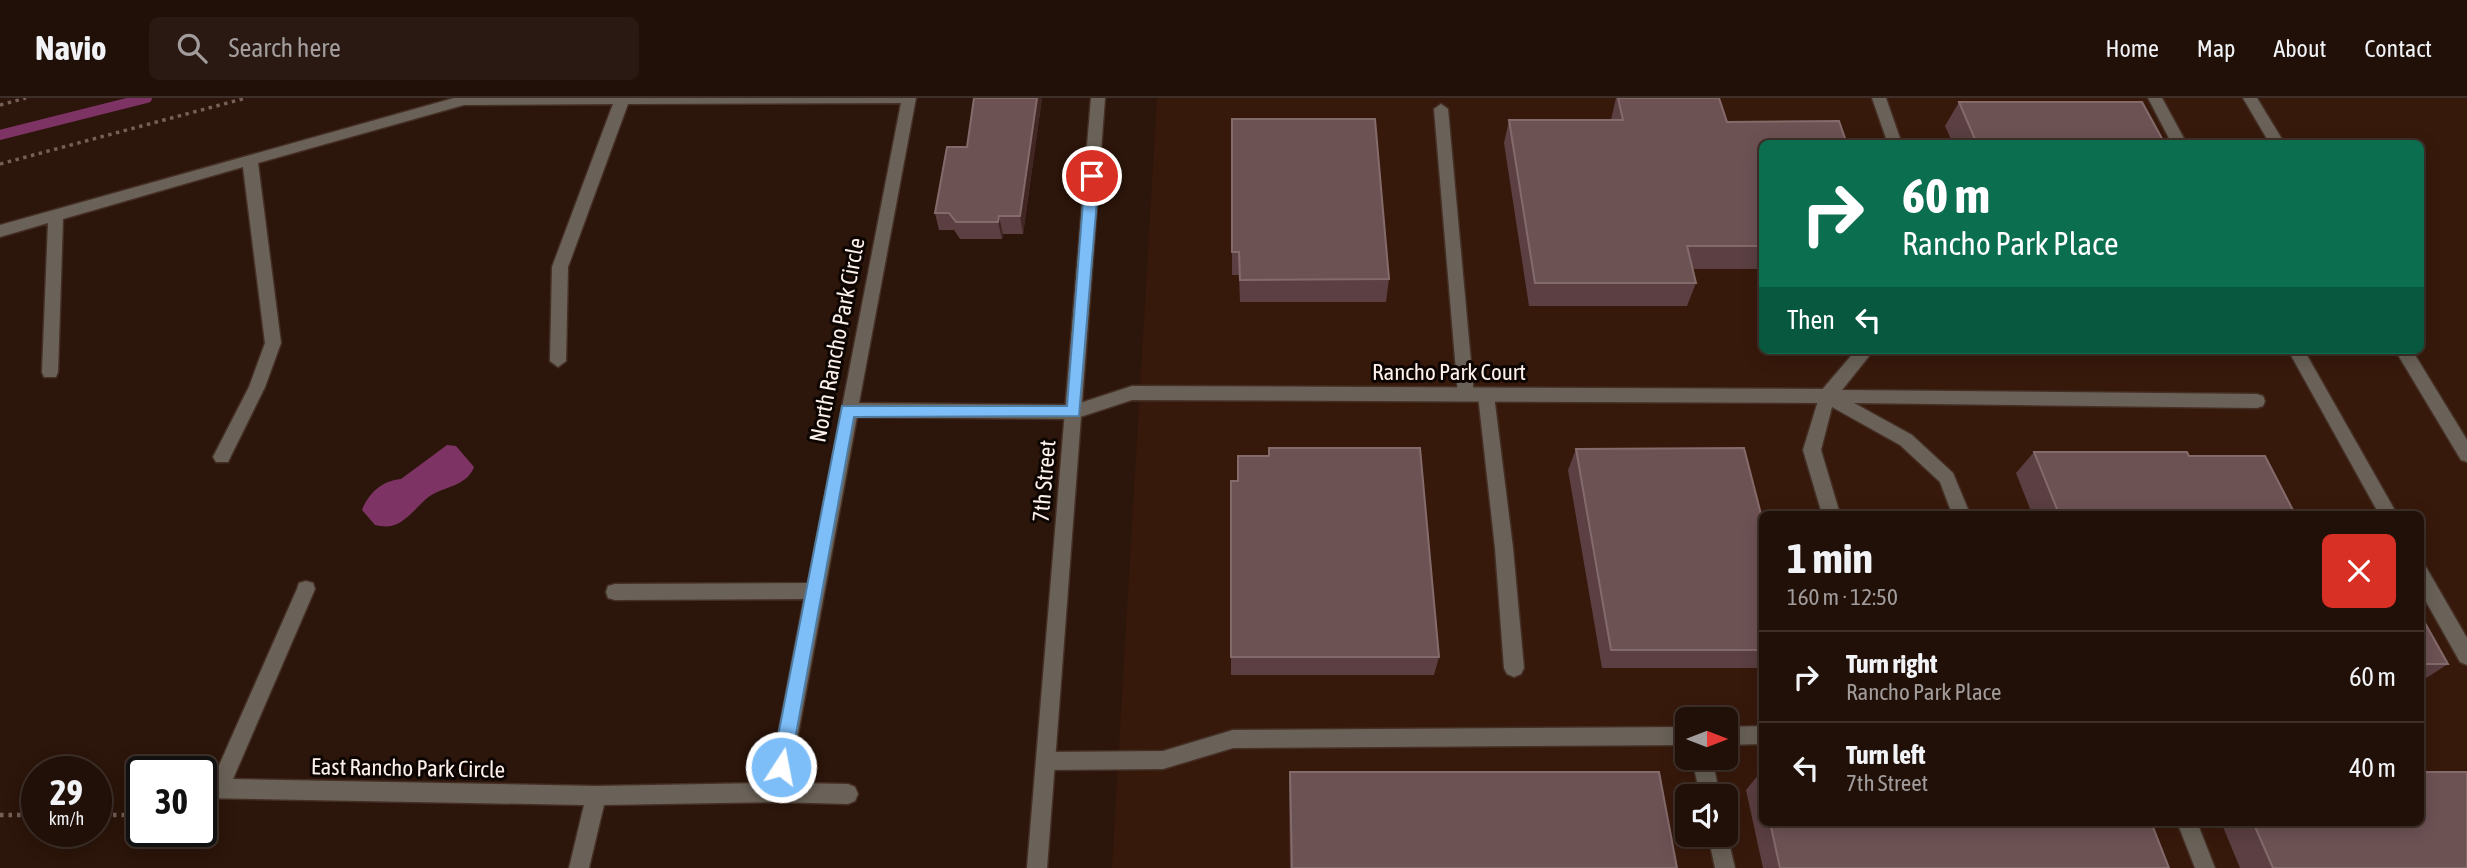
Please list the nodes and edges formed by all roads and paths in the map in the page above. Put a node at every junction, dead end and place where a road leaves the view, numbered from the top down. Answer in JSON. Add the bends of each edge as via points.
{"nodes":[{"id":1,"x":26,"y":98,"type":"edge"},
{"id":2,"x":246,"y":98,"type":"edge"},
{"id":3,"x":909,"y":98,"type":"edge"},
{"id":4,"x":1098,"y":98,"type":"edge"},
{"id":5,"x":1879,"y":98,"type":"edge"},
{"id":6,"x":2155,"y":98,"type":"edge"},
{"id":7,"x":2250,"y":98,"type":"edge"},
{"id":8,"x":622,"y":100,"type":"edge"},
{"id":9,"x":0,"y":105,"type":"edge"},
{"id":10,"x":1441,"y":109,"type":"dead end"},
{"id":11,"x":1894,"y":140,"type":"edge"},
{"id":12,"x":2178,"y":140,"type":"edge"},
{"id":13,"x":2276,"y":140,"type":"edge"},
{"id":14,"x":250,"y":161,"type":"junction"},
{"id":15,"x":0,"y":164,"type":"edge"},
{"id":16,"x":56,"y":215,"type":"junction"},
{"id":17,"x":0,"y":231,"type":"edge"},
{"id":18,"x":1863,"y":354,"type":"edge"},
{"id":19,"x":2298,"y":354,"type":"edge"},
{"id":20,"x":2405,"y":354,"type":"edge"},
{"id":21,"x":558,"y":361,"type":"dead end"},
{"id":22,"x":50,"y":372,"type":"dead end"},
{"id":23,"x":1466,"y":395,"type":"junction"},
{"id":24,"x":1486,"y":395,"type":"junction"},
{"id":25,"x":1827,"y":396,"type":"junction"},
{"id":26,"x":2257,"y":401,"type":"dead end"},
{"id":27,"x":848,"y":410,"type":"junction"},
{"id":28,"x":1074,"y":412,"type":"junction"},
{"id":29,"x":2467,"y":455,"type":"edge"},
{"id":30,"x":222,"y":457,"type":"dead end"},
{"id":31,"x":1830,"y":511,"type":"edge"},
{"id":32,"x":1960,"y":511,"type":"edge"},
{"id":33,"x":2386,"y":511,"type":"edge"},
{"id":34,"x":2424,"y":580,"type":"edge"},
{"id":35,"x":306,"y":589,"type":"dead end"},
{"id":36,"x":814,"y":591,"type":"junction"},
{"id":37,"x":615,"y":592,"type":"dead end"},
{"id":38,"x":2467,"y":656,"type":"edge"},
{"id":39,"x":1514,"y":668,"type":"dead end"},
{"id":40,"x":1759,"y":735,"type":"edge"},
{"id":41,"x":1675,"y":736,"type":"edge"},
{"id":42,"x":1738,"y":736,"type":"edge"},
{"id":43,"x":1045,"y":761,"type":"junction"},
{"id":44,"x":217,"y":773,"type":"edge"},
{"id":45,"x":217,"y":788,"type":"edge"},
{"id":46,"x":777,"y":792,"type":"junction"},
{"id":47,"x":848,"y":794,"type":"dead end"},
{"id":48,"x":596,"y":796,"type":"junction"},
{"id":49,"x":0,"y":815,"type":"edge"},
{"id":50,"x":21,"y":815,"type":"edge"},
{"id":51,"x":2189,"y":826,"type":"edge"},
{"id":52,"x":1721,"y":847,"type":"edge"},
{"id":53,"x":579,"y":868,"type":"edge"},
{"id":54,"x":1037,"y":868,"type":"edge"},
{"id":55,"x":1725,"y":868,"type":"edge"},
{"id":56,"x":2205,"y":868,"type":"edge"}],
"edges":[{"from":1,"to":9,"type":"path"},
{"from":2,"to":15,"type":"path"},
{"from":3,"to":8,"type":"street"},
{"from":3,"to":27,"type":"street","name":"North Rancho Park Circle"},
{"from":4,"to":28,"type":"street","name":"7th Street"},
{"from":5,"to":11,"type":"street"},
{"from":6,"to":12,"type":"street"},
{"from":7,"to":13,"type":"street"},
{"from":8,"to":14,"type":"street","via":[[464,100]]},
{"from":8,"to":21,"type":"street","via":[[560,267]]},
{"from":10,"to":23,"type":"street"},
{"from":14,"to":16,"type":"street"},
{"from":14,"to":30,"type":"street","via":[[273,344]]},
{"from":16,"to":17,"type":"street"},
{"from":16,"to":22,"type":"street"},
{"from":18,"to":25,"type":"street"},
{"from":19,"to":33,"type":"street"},
{"from":20,"to":29,"type":"street"},
{"from":23,"to":24,"type":"street","name":"Rancho Park Court"},
{"from":23,"to":28,"type":"street","name":"Rancho Park Court","via":[[1132,393]]},
{"from":24,"to":25,"type":"street","name":"Rancho Park Court"},
{"from":24,"to":39,"type":"street"},
{"from":25,"to":26,"type":"street","name":"Rancho Park Court"},
{"from":25,"to":31,"type":"street","via":[[1812,450]]},
{"from":25,"to":32,"type":"street","via":[[1906,440],[1947,478]]},
{"from":27,"to":28,"type":"street","name":"Rancho Park Court"},
{"from":27,"to":36,"type":"street","name":"North Rancho Park Circle"},
{"from":28,"to":43,"type":"street","name":"7th Street"},
{"from":34,"to":38,"type":"street"},
{"from":35,"to":44,"type":"street","name":"East Rancho Park Circle"},
{"from":36,"to":37,"type":"street"},
{"from":36,"to":46,"type":"street","name":"North Rancho Park Circle"},
{"from":40,"to":42,"type":"street"},
{"from":41,"to":43,"type":"street","via":[[1233,739],[1163,760]]},
{"from":43,"to":54,"type":"street","name":"7th Street"},
{"from":45,"to":48,"type":"street","name":"East Rancho Park Circle"},
{"from":46,"to":47,"type":"street","name":"East Rancho Park Circle"},
{"from":46,"to":48,"type":"street","name":"East Rancho Park Circle"},
{"from":48,"to":53,"type":"street"},
{"from":49,"to":50,"type":"path"},
{"from":51,"to":56,"type":"street"},
{"from":52,"to":55,"type":"street"}]}
